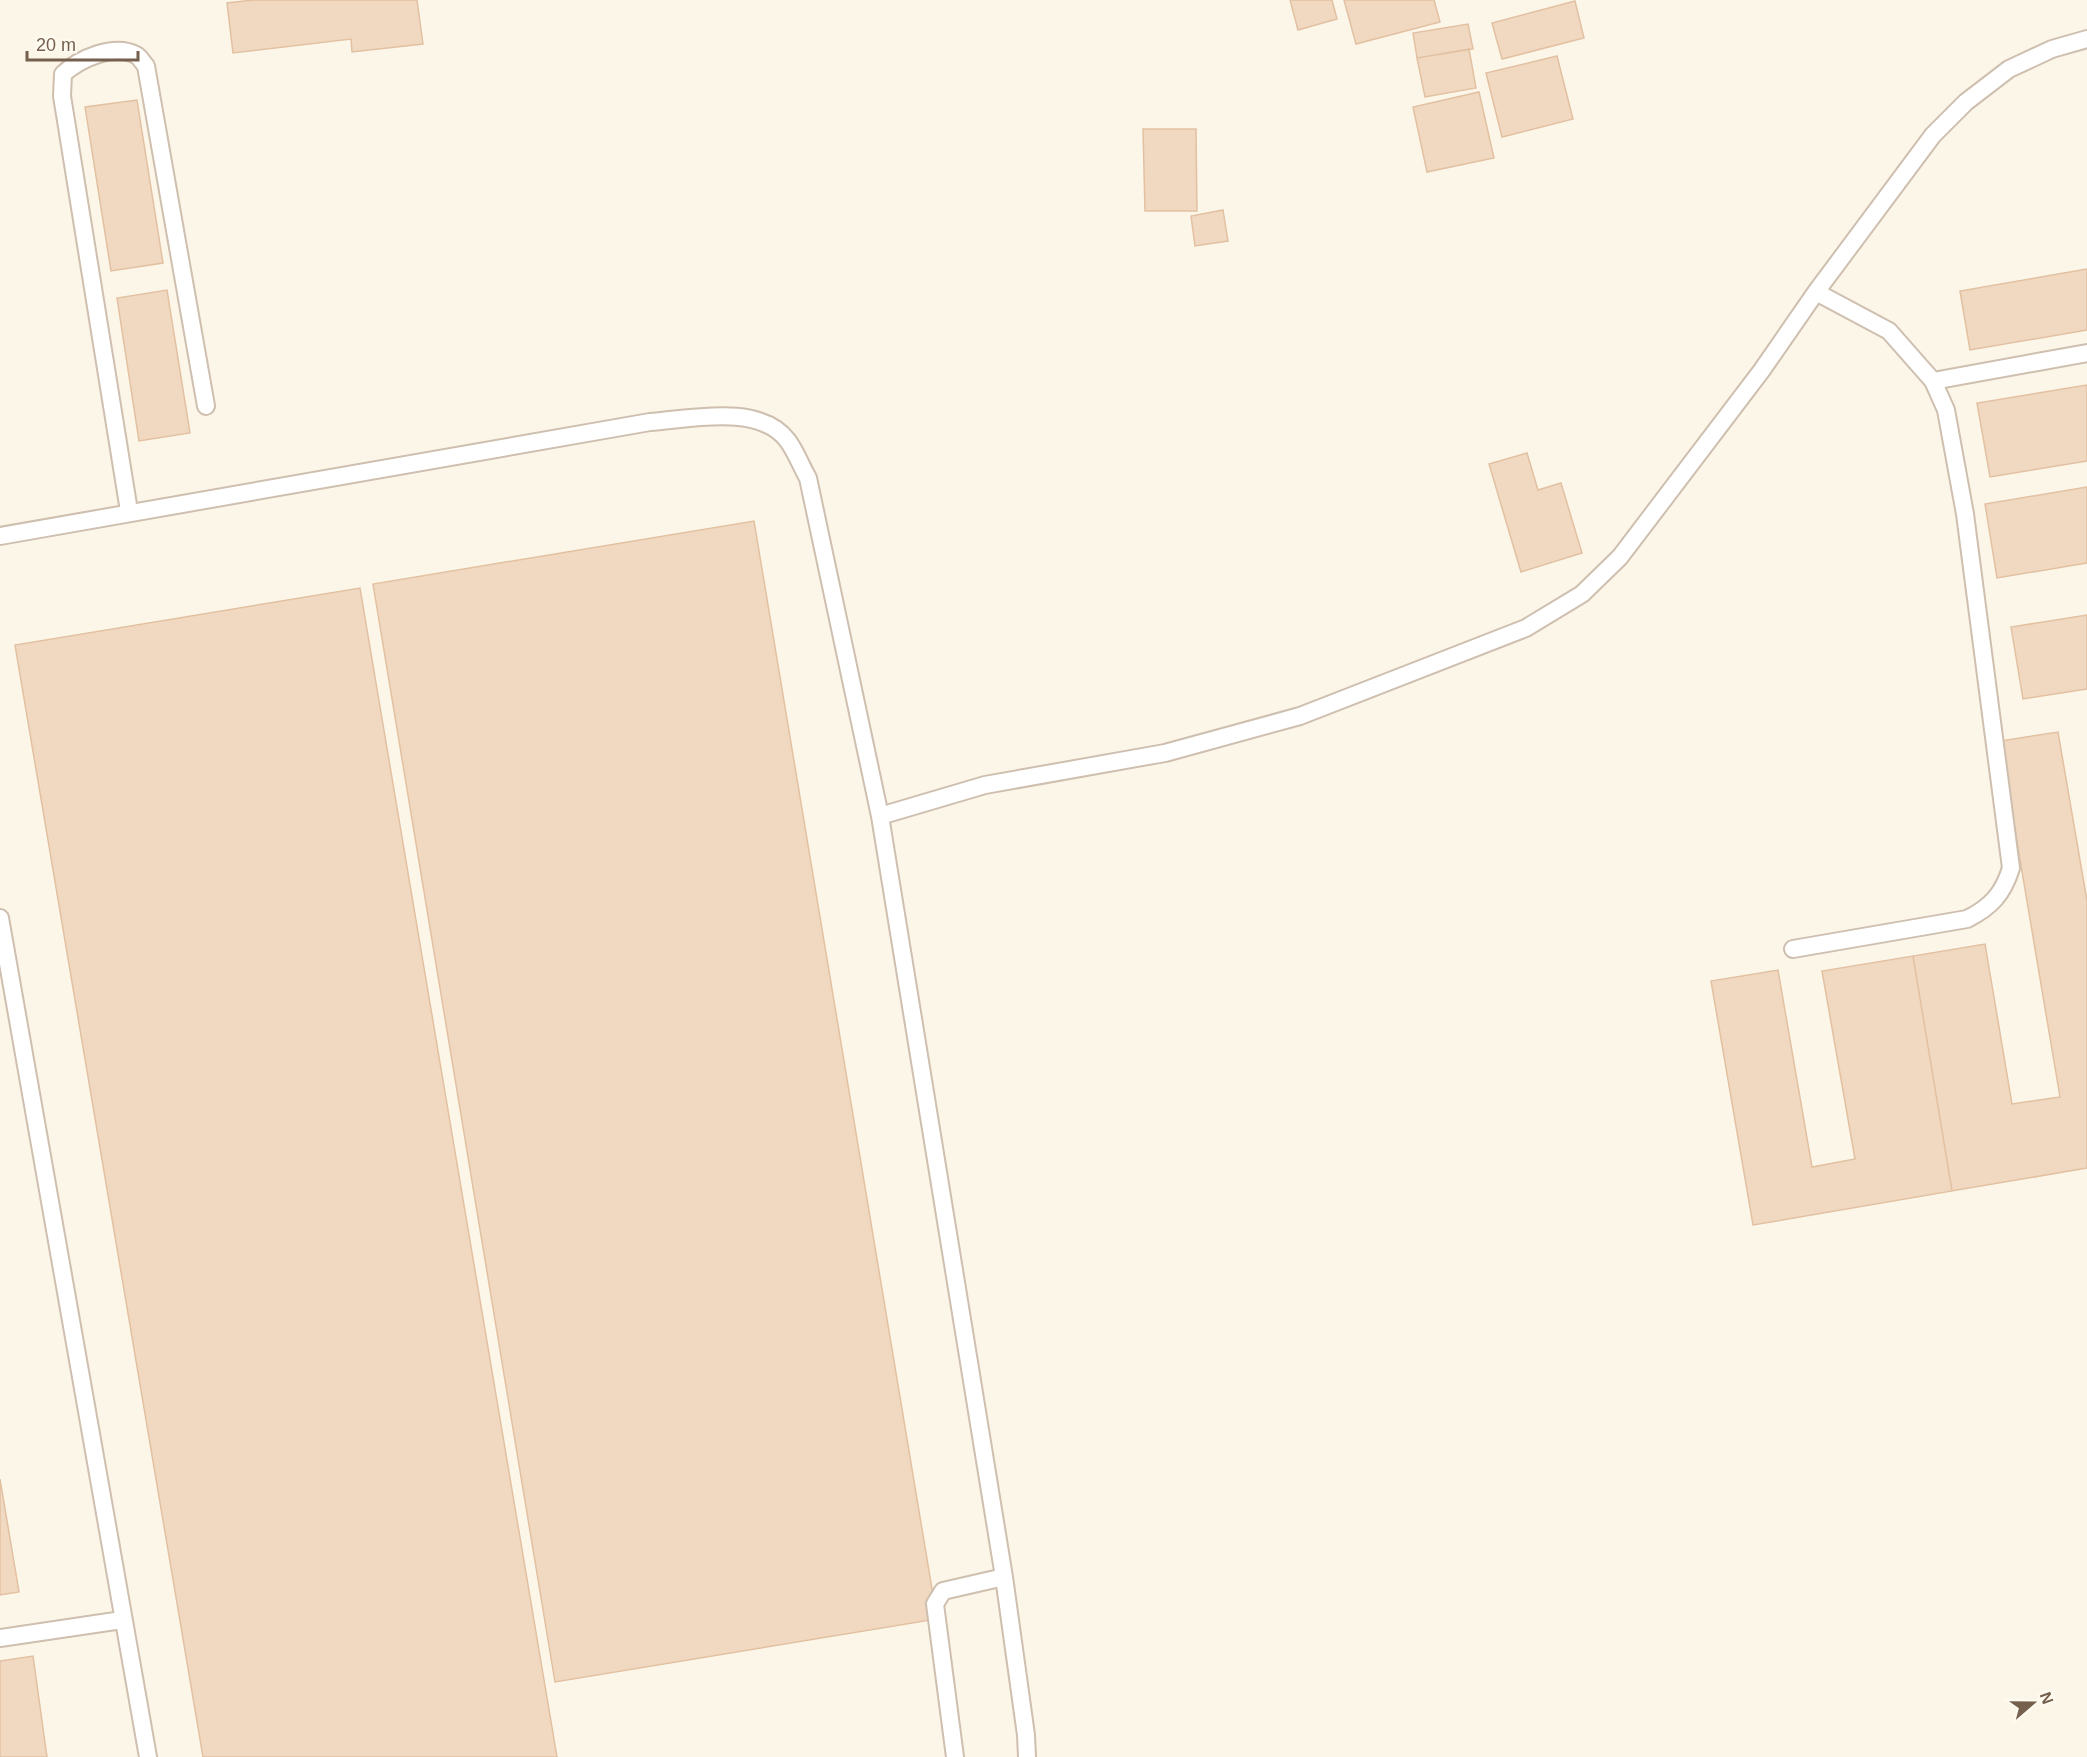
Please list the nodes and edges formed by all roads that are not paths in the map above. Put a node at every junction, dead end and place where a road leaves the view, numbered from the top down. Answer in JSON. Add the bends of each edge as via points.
{"nodes":[{"id":1,"x":2087,"y":39,"type":"edge"},
{"id":2,"x":1816,"y":292,"type":"junction"},
{"id":3,"x":2087,"y":353,"type":"edge"},
{"id":4,"x":1933,"y":381,"type":"junction"},
{"id":5,"x":206,"y":406,"type":"dead end"},
{"id":6,"x":129,"y":511,"type":"junction"},
{"id":7,"x":0,"y":536,"type":"edge"},
{"id":8,"x":880,"y":816,"type":"junction"},
{"id":9,"x":0,"y":918,"type":"edge"},
{"id":10,"x":1793,"y":949,"type":"dead end"},
{"id":11,"x":1004,"y":1577,"type":"junction"},
{"id":12,"x":122,"y":1620,"type":"junction"},
{"id":13,"x":0,"y":1638,"type":"edge"},
{"id":14,"x":148,"y":1757,"type":"edge"},
{"id":15,"x":955,"y":1757,"type":"edge"},
{"id":16,"x":1027,"y":1757,"type":"edge"}],
"edges":[{"from":1,"to":2,"type":"lane","via":[[2052,49],[2009,69],[1966,102],[1934,135]]},
{"from":2,"to":4,"type":"lane","via":[[1889,331]]},
{"from":2,"to":8,"type":"lane","via":[[1620,557],[1582,594],[1526,628],[1366,692],[1229,737],[1165,753],[985,785]]},
{"from":3,"to":4,"type":"lane"},
{"from":4,"to":10,"type":"lane","via":[[1946,410],[1965,514],[2011,868],[1999,896],[1985,910],[1967,919]]},
{"from":5,"to":6,"type":"lane","via":[[146,66],[137,55],[119,52],[76,62],[63,74],[62,96]]},
{"from":6,"to":7,"type":"lane"},
{"from":6,"to":8,"type":"lane","via":[[650,422],[743,416],[769,424],[787,440],[808,478]]},
{"from":8,"to":11,"type":"lane"},
{"from":9,"to":12,"type":"lane"},
{"from":11,"to":15,"type":"lane","via":[[943,1591],[935,1604]]},
{"from":11,"to":16,"type":"lane"},
{"from":12,"to":13,"type":"lane"},
{"from":12,"to":14,"type":"lane"}]}
